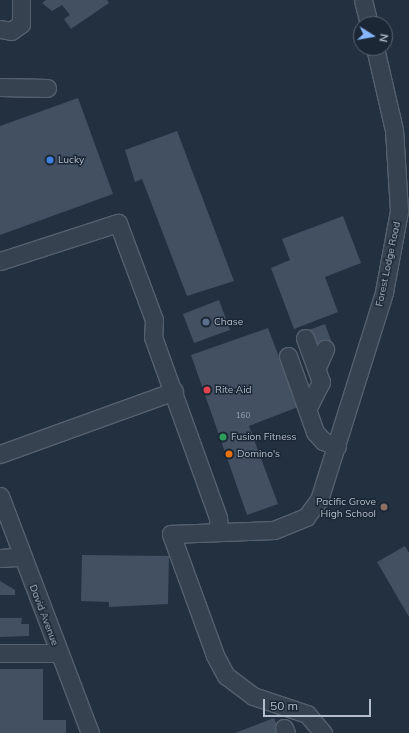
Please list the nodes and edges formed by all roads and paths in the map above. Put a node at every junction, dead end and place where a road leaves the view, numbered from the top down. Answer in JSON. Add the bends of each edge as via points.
{"nodes":[{"id":1,"x":21,"y":0,"type":"edge"},
{"id":2,"x":363,"y":0,"type":"edge"},
{"id":3,"x":367,"y":16,"type":"edge"},
{"id":4,"x":0,"y":29,"type":"edge"},
{"id":5,"x":377,"y":56,"type":"edge"},
{"id":6,"x":0,"y":87,"type":"edge"},
{"id":7,"x":47,"y":88,"type":"dead end"},
{"id":8,"x":7,"y":259,"type":"edge"},
{"id":9,"x":305,"y":338,"type":"dead end"},
{"id":10,"x":325,"y":349,"type":"dead end"},
{"id":11,"x":288,"y":356,"type":"dead end"},
{"id":12,"x":317,"y":367,"type":"junction"},
{"id":13,"x":174,"y":391,"type":"junction"},
{"id":14,"x":307,"y":409,"type":"junction"},
{"id":15,"x":337,"y":446,"type":"junction"},
{"id":16,"x":0,"y":454,"type":"edge"},
{"id":17,"x":0,"y":496,"type":"edge"},
{"id":18,"x":219,"y":530,"type":"junction"},
{"id":19,"x":22,"y":557,"type":"junction"},
{"id":20,"x":0,"y":558,"type":"edge"},
{"id":21,"x":0,"y":653,"type":"edge"},
{"id":22,"x":59,"y":653,"type":"junction"},
{"id":23,"x":90,"y":733,"type":"edge"},
{"id":24,"x":323,"y":733,"type":"edge"}],
"edges":[{"from":1,"to":4,"type":"street","via":[[21,24],[11,31]]},
{"from":2,"to":3,"type":"street"},
{"from":5,"to":15,"type":"street","name":"Forest Lodge Road","via":[[394,130],[399,211],[384,292]]},
{"from":6,"to":7,"type":"street"},
{"from":8,"to":13,"type":"street","via":[[118,223],[154,320],[153,337]]},
{"from":9,"to":12,"type":"street"},
{"from":10,"to":12,"type":"street"},
{"from":11,"to":14,"type":"street"},
{"from":12,"to":14,"type":"street","via":[[320,382]]},
{"from":13,"to":16,"type":"street"},
{"from":13,"to":18,"type":"street","via":[[218,518]]},
{"from":14,"to":15,"type":"street","via":[[315,432],[323,441]]},
{"from":15,"to":18,"type":"street","name":"Forest Lodge Road","via":[[319,500],[306,517],[274,530]]},
{"from":17,"to":19,"type":"street","name":"David Avenue"},
{"from":18,"to":24,"type":"street","via":[[171,534],[215,655],[226,676],[239,688],[307,714]]},
{"from":19,"to":20,"type":"street"},
{"from":19,"to":22,"type":"street","name":"David Avenue"},
{"from":21,"to":22,"type":"street"},
{"from":22,"to":23,"type":"street","name":"David Avenue"}]}
